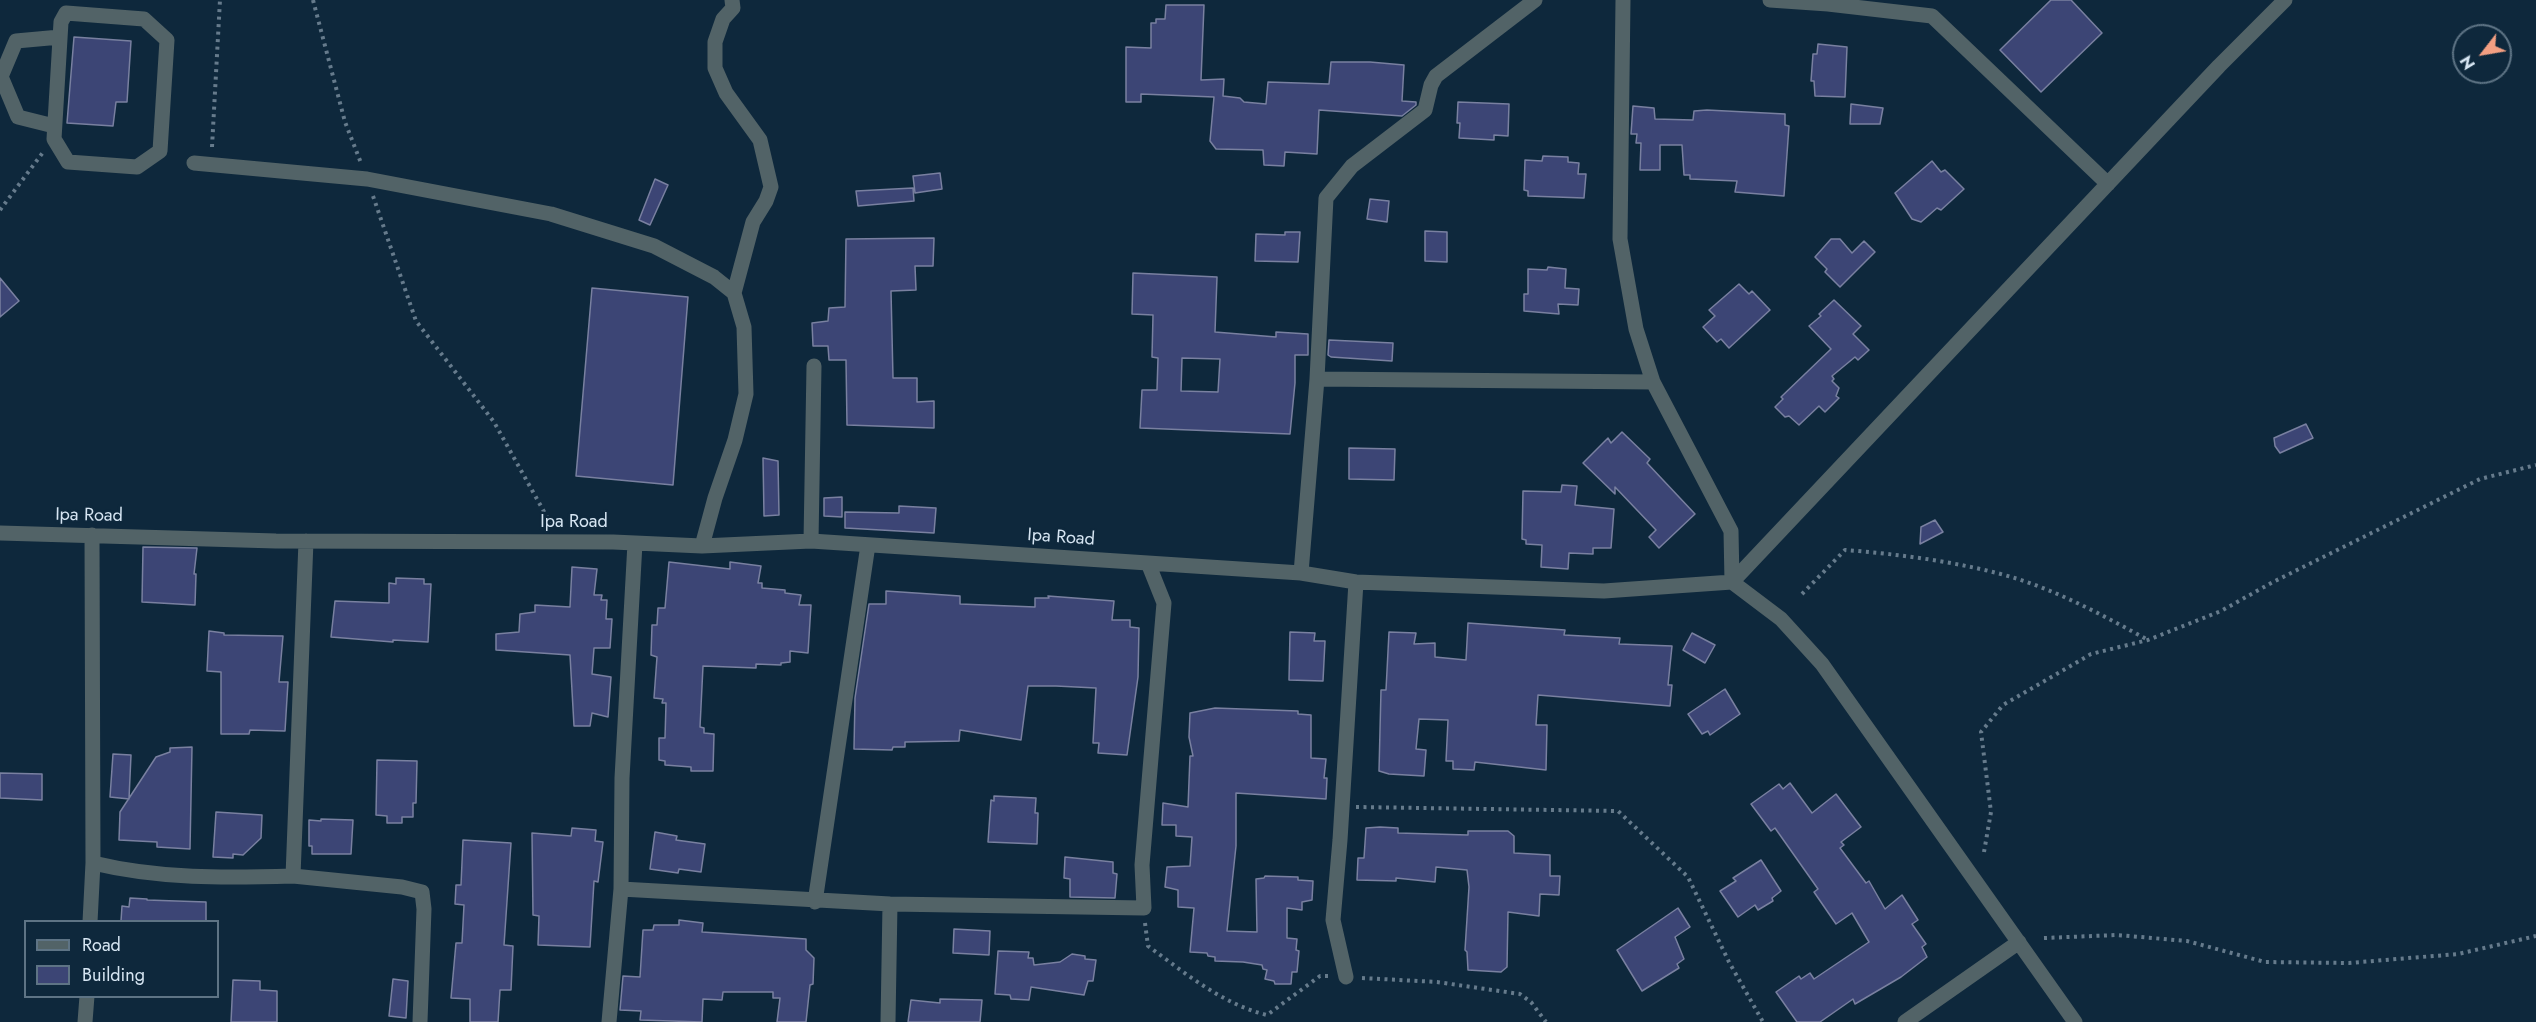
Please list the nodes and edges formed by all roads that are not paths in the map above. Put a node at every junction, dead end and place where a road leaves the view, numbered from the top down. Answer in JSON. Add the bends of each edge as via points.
{"nodes":[{"id":1,"x":732,"y":0,"type":"edge"},
{"id":2,"x":1535,"y":0,"type":"edge"},
{"id":3,"x":1623,"y":0,"type":"edge"},
{"id":4,"x":1770,"y":0,"type":"edge"},
{"id":5,"x":2285,"y":0,"type":"edge"},
{"id":6,"x":1828,"y":2,"type":"edge"},
{"id":7,"x":60,"y":37,"type":"junction"},
{"id":8,"x":1,"y":79,"type":"edge"},
{"id":9,"x":54,"y":132,"type":"junction"},
{"id":10,"x":194,"y":163,"type":"dead end"},
{"id":11,"x":2108,"y":184,"type":"junction"},
{"id":12,"x":734,"y":293,"type":"junction"},
{"id":13,"x":814,"y":366,"type":"dead end"},
{"id":14,"x":1317,"y":379,"type":"junction"},
{"id":15,"x":1653,"y":382,"type":"junction"},
{"id":16,"x":0,"y":533,"type":"edge"},
{"id":17,"x":92,"y":535,"type":"junction"},
{"id":18,"x":306,"y":541,"type":"junction"},
{"id":19,"x":811,"y":541,"type":"junction"},
{"id":20,"x":634,"y":543,"type":"junction"},
{"id":21,"x":868,"y":545,"type":"junction"},
{"id":22,"x":702,"y":546,"type":"junction"},
{"id":23,"x":1148,"y":563,"type":"junction"},
{"id":24,"x":1301,"y":573,"type":"junction"},
{"id":25,"x":1356,"y":582,"type":"junction"},
{"id":26,"x":1732,"y":582,"type":"junction"},
{"id":27,"x":93,"y":863,"type":"junction"},
{"id":28,"x":292,"y":876,"type":"junction"},
{"id":29,"x":621,"y":890,"type":"junction"},
{"id":30,"x":815,"y":902,"type":"junction"},
{"id":31,"x":890,"y":904,"type":"junction"},
{"id":32,"x":90,"y":920,"type":"edge"},
{"id":33,"x":2019,"y":942,"type":"junction"},
{"id":34,"x":1346,"y":976,"type":"dead end"},
{"id":35,"x":87,"y":998,"type":"edge"},
{"id":36,"x":86,"y":1022,"type":"edge"},
{"id":37,"x":420,"y":1022,"type":"edge"},
{"id":38,"x":609,"y":1022,"type":"edge"},
{"id":39,"x":888,"y":1022,"type":"edge"},
{"id":40,"x":1905,"y":1022,"type":"edge"},
{"id":41,"x":2075,"y":1022,"type":"edge"}],
"edges":[{"from":1,"to":12,"type":"street","via":[[733,8],[723,19],[715,42],[715,68],[726,93],[760,140],[771,187],[753,222]]},
{"from":2,"to":14,"type":"street","via":[[1436,76],[1425,110],[1352,166],[1326,198]]},
{"from":3,"to":15,"type":"street","via":[[1620,239],[1636,329]]},
{"from":4,"to":6,"type":"street"},
{"from":5,"to":11,"type":"street"},
{"from":6,"to":11,"type":"street","via":[[1932,16]]},
{"from":7,"to":8,"type":"street","via":[[16,41]]},
{"from":7,"to":9,"type":"street"},
{"from":7,"to":9,"type":"street","via":[[66,13],[144,19],[167,40],[160,151],[137,167],[68,162]]},
{"from":8,"to":9,"type":"street","via":[[18,117]]},
{"from":10,"to":12,"type":"street","via":[[367,179],[551,214],[654,246],[714,277]]},
{"from":11,"to":26,"type":"street"},
{"from":12,"to":22,"type":"street","via":[[744,327],[746,394]]},
{"from":13,"to":19,"type":"street"},
{"from":14,"to":15,"type":"street"},
{"from":14,"to":24,"type":"street"},
{"from":15,"to":26,"type":"street","via":[[1731,531]]},
{"from":16,"to":17,"type":"street","name":"Ipa Road"},
{"from":17,"to":18,"type":"street","name":"Ipa Road"},
{"from":17,"to":27,"type":"street"},
{"from":18,"to":20,"type":"street","name":"Ipa Road"},
{"from":18,"to":28,"type":"street"},
{"from":19,"to":21,"type":"street","name":"Ipa Road"},
{"from":19,"to":22,"type":"street","name":"Ipa Road"},
{"from":20,"to":22,"type":"street","name":"Ipa Road"},
{"from":20,"to":29,"type":"street","via":[[622,778]]},
{"from":21,"to":23,"type":"street","name":"Ipa Road"},
{"from":21,"to":30,"type":"street"},
{"from":23,"to":24,"type":"street","name":"Ipa Road"},
{"from":23,"to":31,"type":"street","via":[[1164,603],[1142,865],[1144,908]]},
{"from":24,"to":25,"type":"street","name":"Ipa Road"},
{"from":25,"to":26,"type":"street","name":"Ipa Road","via":[[1604,591]]},
{"from":25,"to":34,"type":"street","via":[[1333,920]]},
{"from":26,"to":33,"type":"street","via":[[1781,619],[1822,664]]},
{"from":27,"to":28,"type":"street","via":[[171,876]]},
{"from":27,"to":32,"type":"street"},
{"from":28,"to":37,"type":"street","via":[[422,892]]},
{"from":29,"to":30,"type":"street"},
{"from":29,"to":38,"type":"street"},
{"from":30,"to":31,"type":"street"},
{"from":31,"to":39,"type":"street"},
{"from":33,"to":40,"type":"street"},
{"from":33,"to":41,"type":"street"},
{"from":35,"to":36,"type":"street"}]}
